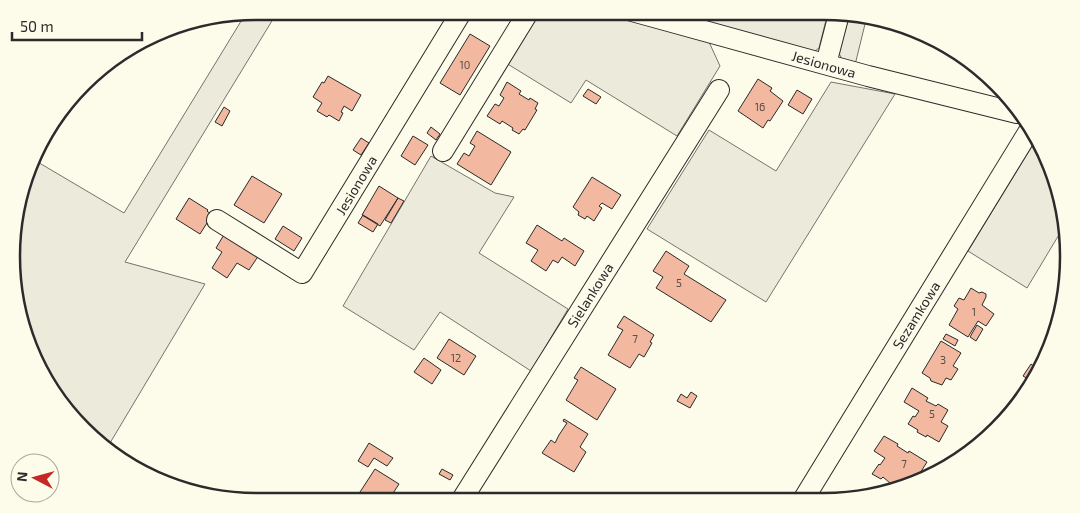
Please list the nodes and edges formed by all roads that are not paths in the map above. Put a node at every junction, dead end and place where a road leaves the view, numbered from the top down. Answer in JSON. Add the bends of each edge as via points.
{"nodes":[{"id":1,"x":457,"y":20,"type":"edge"},
{"id":2,"x":523,"y":20,"type":"edge"},
{"id":3,"x":665,"y":20,"type":"edge"},
{"id":4,"x":837,"y":21,"type":"edge"},
{"id":5,"x":826,"y":64,"type":"junction"},
{"id":6,"x":719,"y":90,"type":"dead end"},
{"id":7,"x":1010,"y":112,"type":"edge"},
{"id":8,"x":1026,"y":135,"type":"edge"},
{"id":9,"x":443,"y":151,"type":"dead end"},
{"id":10,"x":217,"y":220,"type":"dead end"},
{"id":11,"x":466,"y":493,"type":"edge"},
{"id":12,"x":806,"y":493,"type":"edge"}],
"edges":[{"from":1,"to":10,"type":"street","name":"Jesionowa","via":[[302,273]]},
{"from":2,"to":9,"type":"street"},
{"from":3,"to":5,"type":"street","name":"Jesionowa"},
{"from":4,"to":5,"type":"street"},
{"from":5,"to":7,"type":"street","name":"Jesionowa"},
{"from":6,"to":11,"type":"street","name":"Sielankowa"},
{"from":8,"to":12,"type":"street","name":"Sezamkowa"}]}
